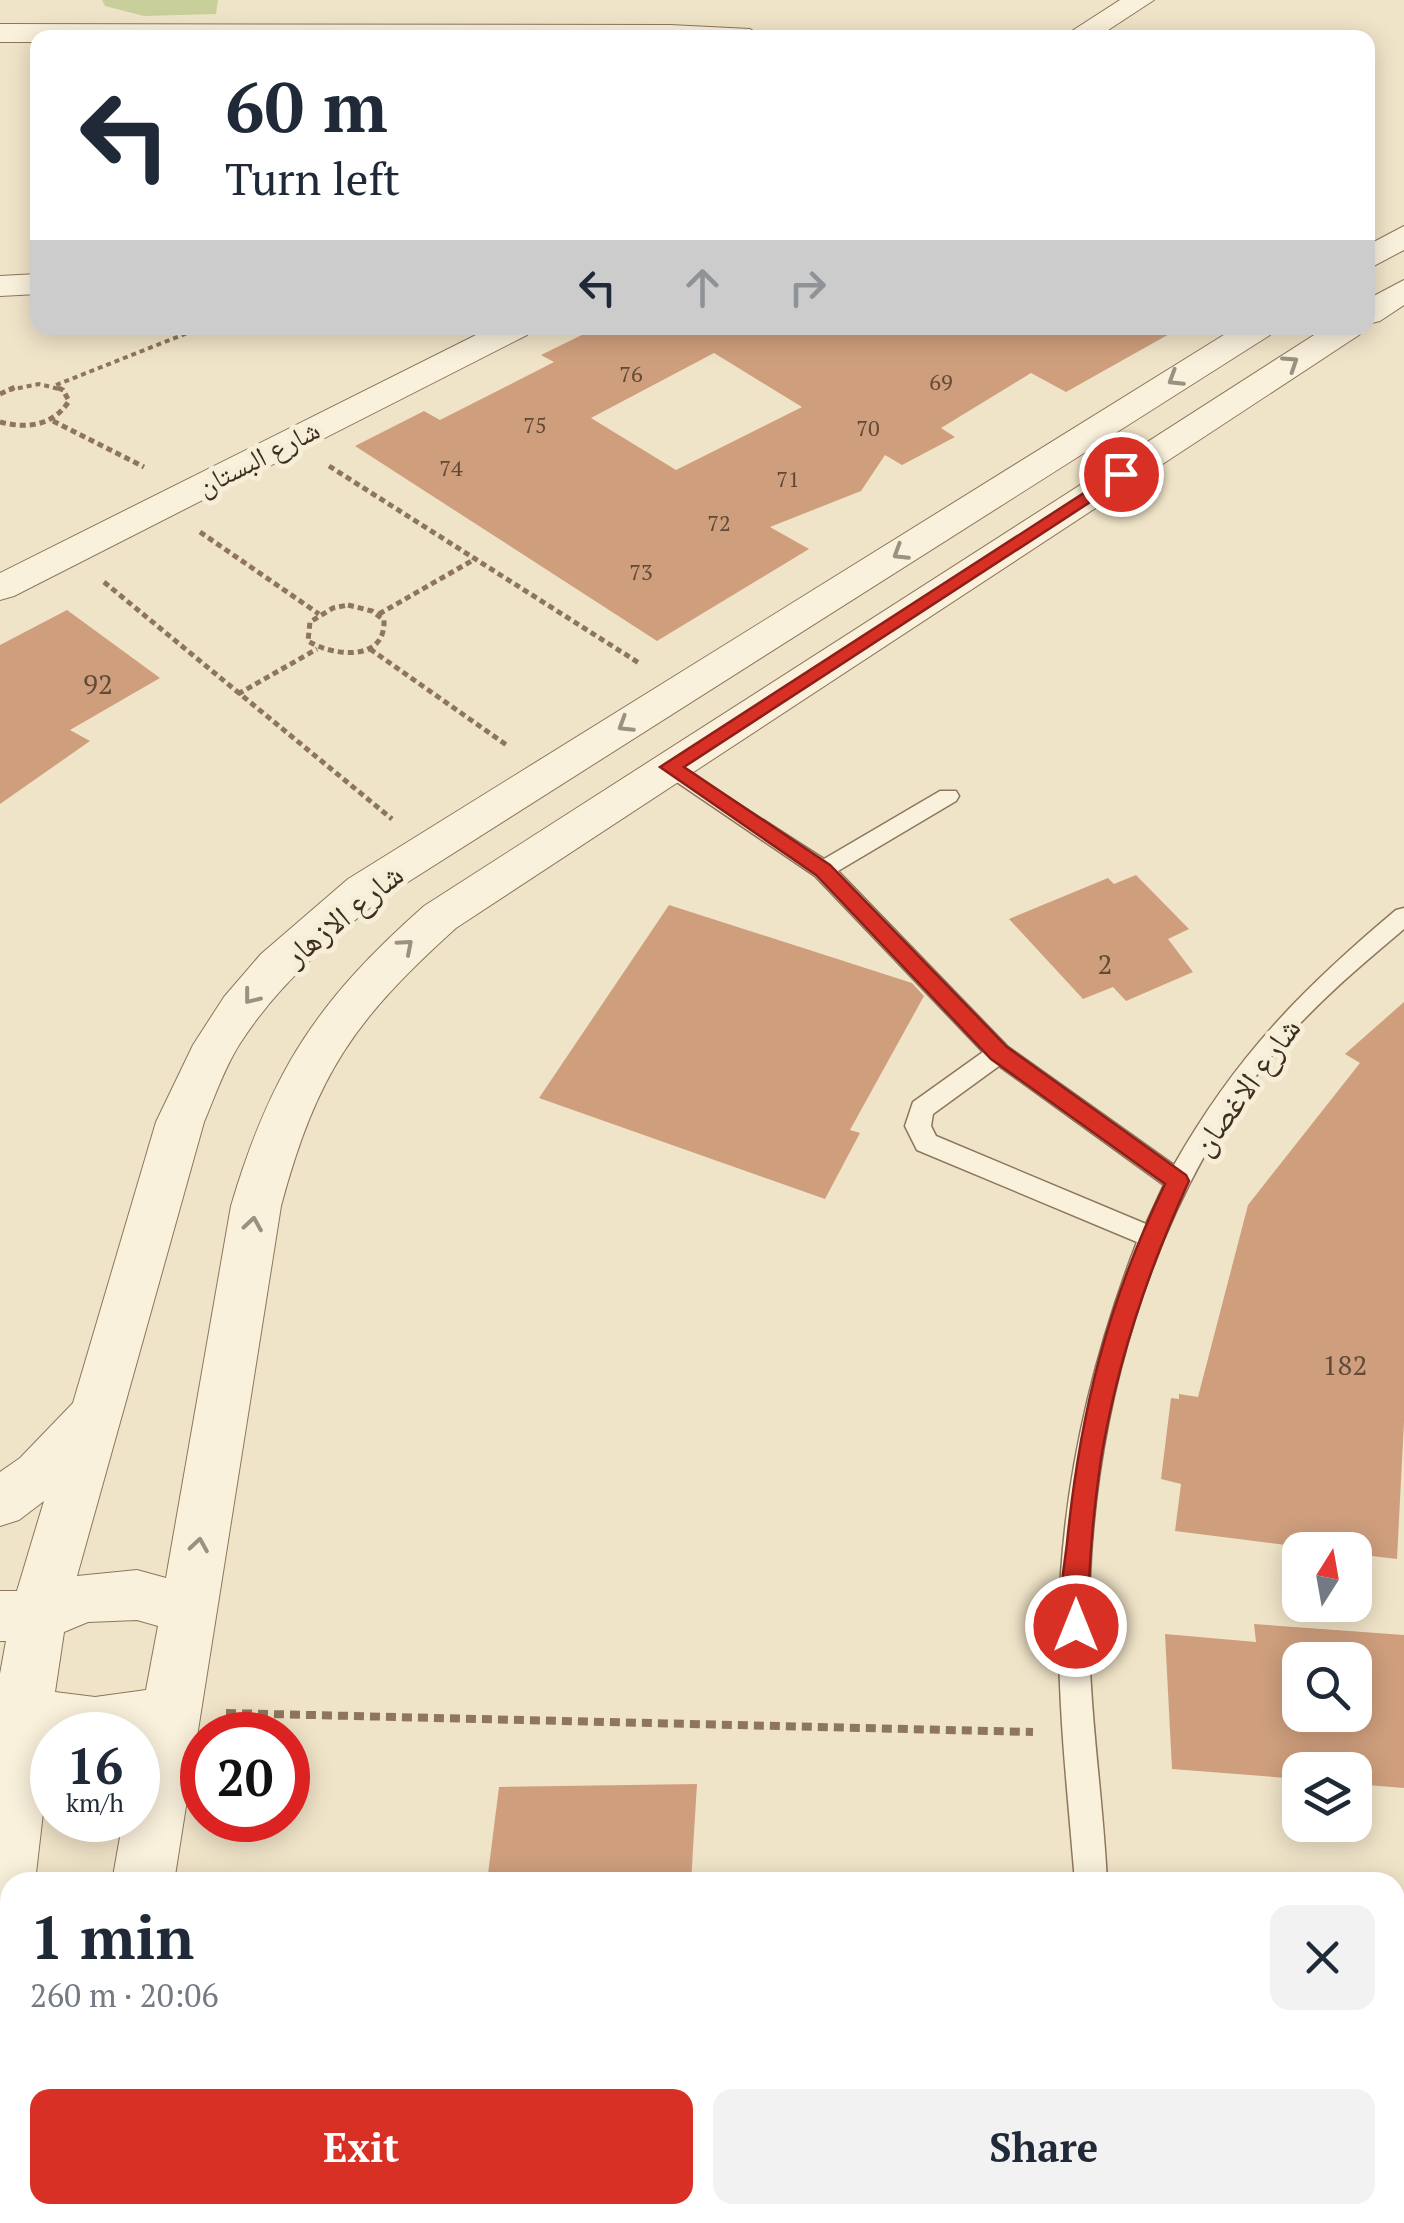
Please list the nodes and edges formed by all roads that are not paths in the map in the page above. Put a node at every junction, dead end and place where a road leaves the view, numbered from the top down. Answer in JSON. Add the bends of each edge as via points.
{"nodes":[{"id":1,"x":37,"y":0,"type":"edge"},
{"id":2,"x":382,"y":0,"type":"edge"},
{"id":3,"x":1140,"y":0,"type":"edge"},
{"id":4,"x":360,"y":30,"type":"edge"},
{"id":5,"x":1089,"y":30,"type":"edge"},
{"id":6,"x":16,"y":46,"type":"edge"},
{"id":7,"x":1404,"y":222,"type":"edge"},
{"id":8,"x":1375,"y":225,"type":"edge"},
{"id":9,"x":1404,"y":236,"type":"edge"},
{"id":10,"x":1375,"y":255,"type":"edge"},
{"id":11,"x":1375,"y":279,"type":"edge"},
{"id":12,"x":30,"y":284,"type":"edge"},
{"id":13,"x":0,"y":286,"type":"edge"},
{"id":14,"x":1404,"y":291,"type":"edge"},
{"id":15,"x":1375,"y":309,"type":"edge"},
{"id":16,"x":1375,"y":320,"type":"edge"},
{"id":17,"x":1404,"y":328,"type":"edge"},
{"id":18,"x":496,"y":335,"type":"edge"},
{"id":19,"x":1243,"y":335,"type":"edge"},
{"id":20,"x":1335,"y":335,"type":"edge"},
{"id":21,"x":0,"y":588,"type":"edge"},
{"id":22,"x":670,"y":767,"type":"junction"},
{"id":23,"x":948,"y":796,"type":"dead end"},
{"id":24,"x":823,"y":870,"type":"junction"},
{"id":25,"x":1404,"y":916,"type":"edge"},
{"id":26,"x":999,"y":1053,"type":"junction"},
{"id":27,"x":1178,"y":1181,"type":"junction"},
{"id":28,"x":1151,"y":1238,"type":"junction"},
{"id":29,"x":99,"y":1411,"type":"junction"},
{"id":30,"x":0,"y":1503,"type":"edge"},
{"id":31,"x":188,"y":1610,"type":"junction"},
{"id":32,"x":19,"y":1616,"type":"edge"},
{"id":33,"x":12,"y":1704,"type":"edge"},
{"id":34,"x":172,"y":1712,"type":"junction"},
{"id":35,"x":3,"y":1872,"type":"edge"},
{"id":36,"x":146,"y":1872,"type":"edge"},
{"id":37,"x":1090,"y":1872,"type":"edge"}],
"edges":[{"from":1,"to":6,"type":"street"},
{"from":2,"to":4,"type":"street"},
{"from":3,"to":5,"type":"street"},
{"from":7,"to":8,"type":"street"},
{"from":9,"to":10,"type":"street"},
{"from":11,"to":14,"type":"street"},
{"from":12,"to":13,"type":"street"},
{"from":14,"to":15,"type":"street","name":"شارع الازهار"},
{"from":16,"to":17,"type":"street"},
{"from":18,"to":21,"type":"street","name":"شارع البستان"},
{"from":19,"to":29,"type":"street","name":"شارع الازهار","one_way":true,"via":[[363,890],[304,938],[253,992],[210,1054],[180,1122]]},
{"from":22,"to":20,"type":"street","name":"شارع الازهار","one_way":true},
{"from":22,"to":24,"type":"lane"},
{"from":31,"to":22,"type":"street","name":"شارع الازهار","one_way":true,"via":[[256,1206],[273,1138],[300,1074],[386,963],[440,917]]},
{"from":23,"to":24,"type":"lane"},
{"from":24,"to":26,"type":"lane"},
{"from":25,"to":27,"type":"lane","name":"شارع الاغصان","via":[[1320,988],[1267,1046]]},
{"from":26,"to":27,"type":"lane"},
{"from":26,"to":28,"type":"lane","via":[[922,1109],[918,1126],[926,1143]]},
{"from":27,"to":28,"type":"lane","name":"شارع الاغصان"},
{"from":28,"to":37,"type":"lane","name":"شارع الاغصان","via":[[1114,1342],[1088,1460],[1075,1590]]},
{"from":29,"to":30,"type":"street","via":[[39,1474]]},
{"from":29,"to":32,"type":"street","name":"شارع الازهار"},
{"from":31,"to":32,"type":"street","via":[[137,1595],[87,1597]]},
{"from":31,"to":34,"type":"street","name":"شارع الازهار"},
{"from":32,"to":33,"type":"street","name":"شارع الازهار"},
{"from":33,"to":34,"type":"street","via":[[66,1722],[115,1724]]},
{"from":33,"to":35,"type":"street","name":"شارع الازهار"},
{"from":34,"to":36,"type":"street","name":"شارع الازهار"}]}
